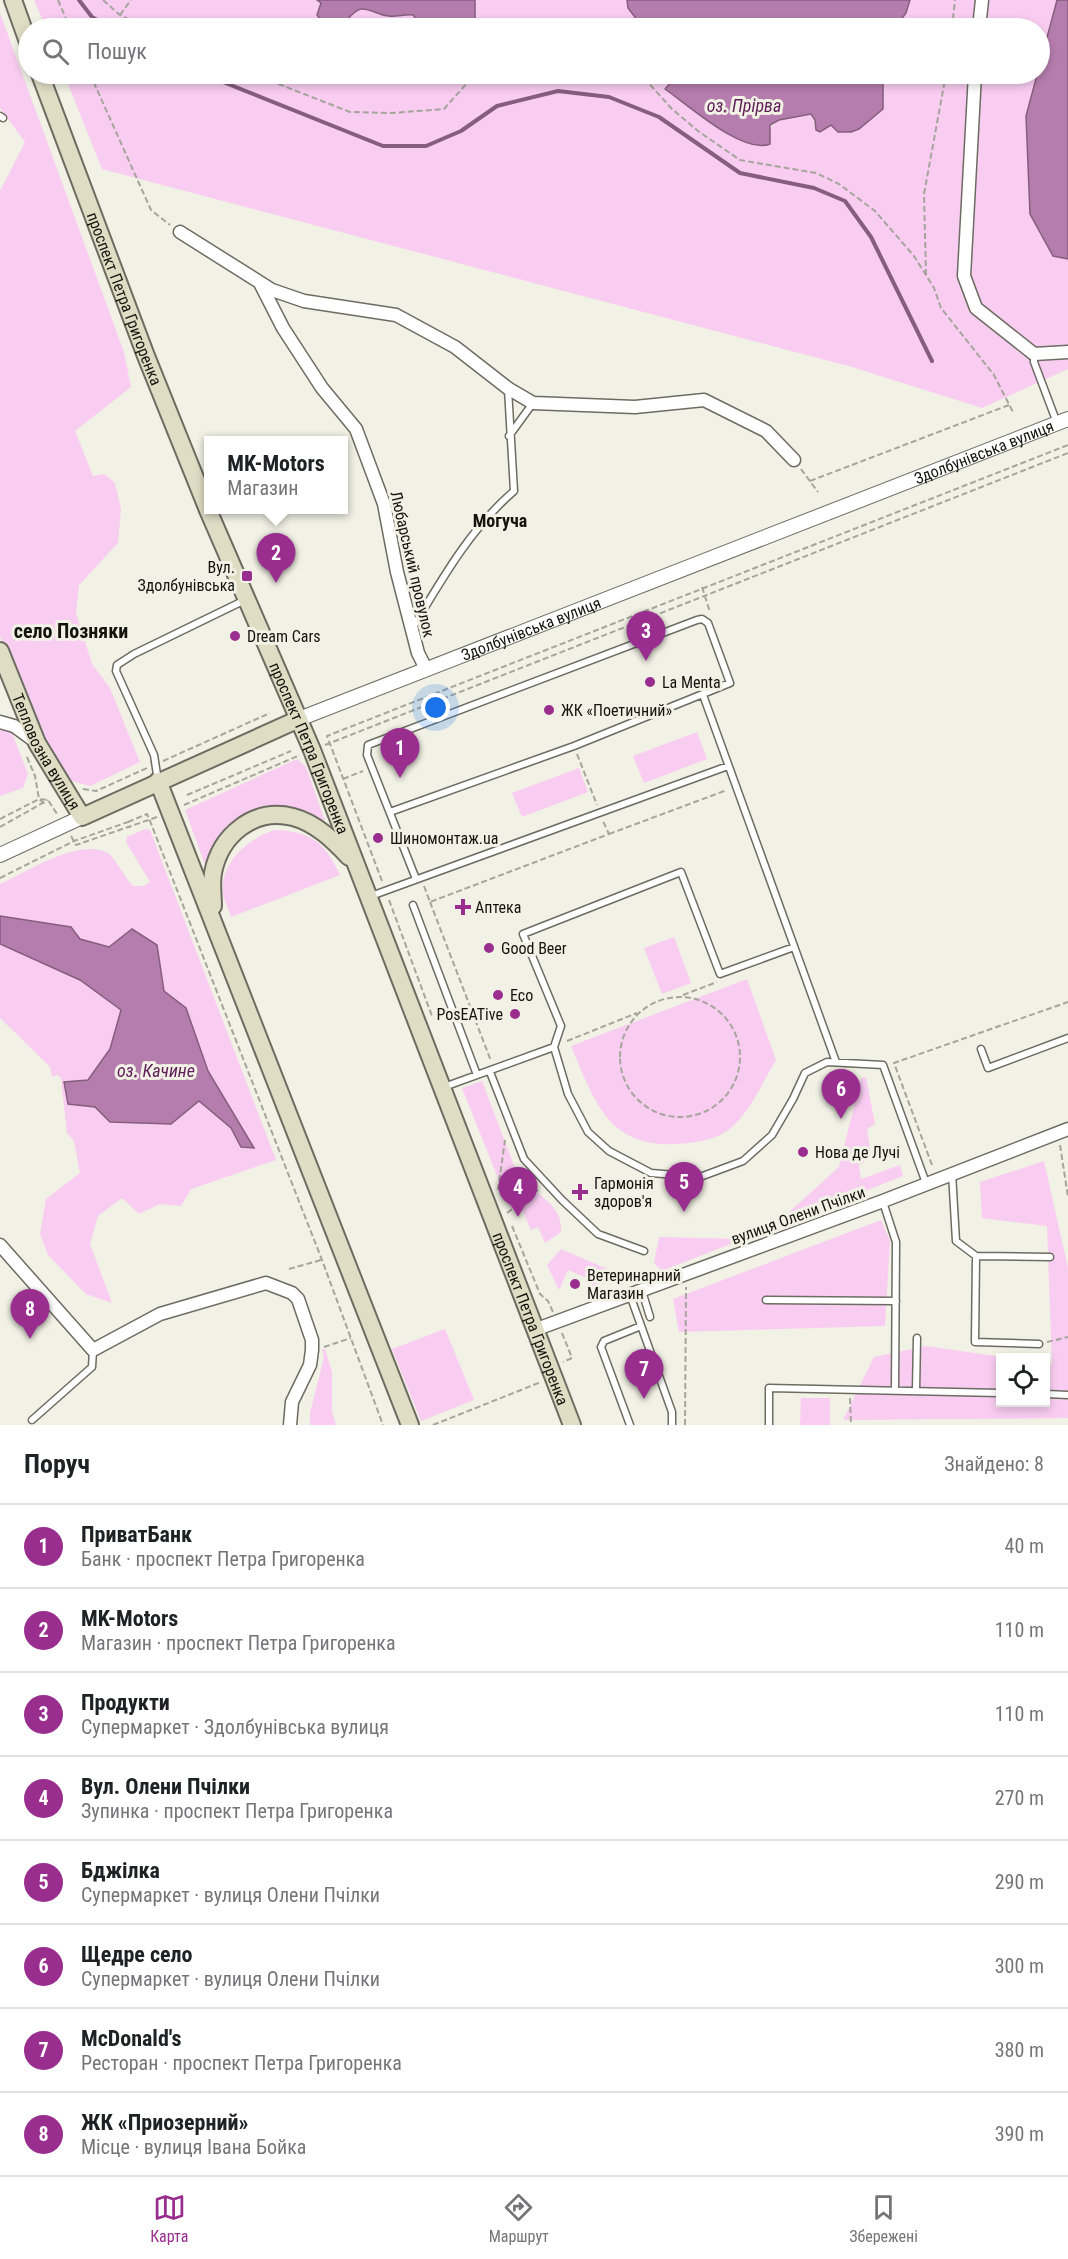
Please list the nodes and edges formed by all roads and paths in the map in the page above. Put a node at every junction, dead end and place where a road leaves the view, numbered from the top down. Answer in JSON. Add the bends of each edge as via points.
{"nodes":[{"id":1,"x":13,"y":0,"type":"edge"},
{"id":2,"x":58,"y":0,"type":"edge"},
{"id":3,"x":103,"y":0,"type":"edge"},
{"id":4,"x":131,"y":0,"type":"edge"},
{"id":5,"x":955,"y":0,"type":"edge"},
{"id":6,"x":982,"y":0,"type":"edge"},
{"id":7,"x":120,"y":15,"type":"junction"},
{"id":8,"x":19,"y":18,"type":"edge"},
{"id":9,"x":66,"y":18,"type":"edge"},
{"id":10,"x":126,"y":18,"type":"edge"},
{"id":11,"x":953,"y":18,"type":"edge"},
{"id":12,"x":980,"y":18,"type":"edge"},
{"id":13,"x":44,"y":84,"type":"edge"},
{"id":14,"x":94,"y":84,"type":"edge"},
{"id":15,"x":279,"y":84,"type":"edge"},
{"id":16,"x":466,"y":84,"type":"edge"},
{"id":17,"x":649,"y":84,"type":"edge"},
{"id":18,"x":944,"y":84,"type":"edge"},
{"id":19,"x":974,"y":84,"type":"edge"},
{"id":20,"x":180,"y":232,"type":"joint"},
{"id":21,"x":926,"y":275,"type":"junction"},
{"id":22,"x":260,"y":283,"type":"junction"},
{"id":23,"x":1068,"y":352,"type":"edge"},
{"id":24,"x":1035,"y":354,"type":"junction"},
{"id":25,"x":508,"y":389,"type":"junction"},
{"id":26,"x":533,"y":403,"type":"junction"},
{"id":27,"x":1009,"y":405,"type":"junction"},
{"id":28,"x":1012,"y":412,"type":"dead end"},
{"id":29,"x":1062,"y":421,"type":"edge"},
{"id":30,"x":509,"y":436,"type":"junction"},
{"id":31,"x":1068,"y":445,"type":"edge"},
{"id":32,"x":1068,"y":453,"type":"edge"},
{"id":33,"x":794,"y":460,"type":"joint"},
{"id":34,"x":810,"y":481,"type":"junction"},
{"id":35,"x":818,"y":492,"type":"dead end"},
{"id":36,"x":204,"y":496,"type":"edge"},
{"id":37,"x":212,"y":514,"type":"edge"},
{"id":38,"x":702,"y":587,"type":"junction"},
{"id":39,"x":705,"y":595,"type":"junction"},
{"id":40,"x":247,"y":599,"type":"junction"},
{"id":41,"x":706,"y":621,"type":"junction"},
{"id":42,"x":412,"y":630,"type":"junction"},
{"id":43,"x":0,"y":651,"type":"edge"},
{"id":44,"x":425,"y":668,"type":"junction"},
{"id":45,"x":703,"y":695,"type":"junction"},
{"id":46,"x":270,"y":713,"type":"dead end"},
{"id":47,"x":299,"y":719,"type":"junction"},
{"id":48,"x":0,"y":722,"type":"edge"},
{"id":49,"x":327,"y":736,"type":"dead end"},
{"id":50,"x":574,"y":746,"type":"junction"},
{"id":51,"x":32,"y":749,"type":"junction"},
{"id":52,"x":312,"y":750,"type":"junction"},
{"id":53,"x":291,"y":751,"type":"dead end"},
{"id":54,"x":155,"y":764,"type":"junction"},
{"id":55,"x":728,"y":766,"type":"junction"},
{"id":56,"x":372,"y":767,"type":"junction"},
{"id":57,"x":344,"y":779,"type":"dead end"},
{"id":58,"x":158,"y":782,"type":"junction"},
{"id":59,"x":77,"y":785,"type":"dead end"},
{"id":60,"x":736,"y":787,"type":"junction"},
{"id":61,"x":187,"y":795,"type":"dead end"},
{"id":62,"x":39,"y":799,"type":"junction"},
{"id":63,"x":48,"y":800,"type":"junction"},
{"id":64,"x":45,"y":804,"type":"junction"},
{"id":65,"x":171,"y":811,"type":"junction"},
{"id":66,"x":390,"y":812,"type":"junction"},
{"id":67,"x":600,"y":813,"type":"junction"},
{"id":68,"x":82,"y":817,"type":"junction"},
{"id":69,"x":0,"y":819,"type":"edge"},
{"id":70,"x":150,"y":821,"type":"junction"},
{"id":71,"x":128,"y":822,"type":"junction"},
{"id":72,"x":64,"y":825,"type":"junction"},
{"id":73,"x":0,"y":827,"type":"edge"},
{"id":74,"x":130,"y":828,"type":"junction"},
{"id":75,"x":609,"y":834,"type":"junction"},
{"id":76,"x":74,"y":841,"type":"junction"},
{"id":77,"x":0,"y":855,"type":"edge"},
{"id":78,"x":354,"y":862,"type":"junction"},
{"id":79,"x":0,"y":878,"type":"edge"},
{"id":80,"x":416,"y":879,"type":"junction"},
{"id":81,"x":415,"y":889,"type":"dead end"},
{"id":82,"x":397,"y":896,"type":"dead end"},
{"id":83,"x":368,"y":898,"type":"junction"},
{"id":84,"x":388,"y":899,"type":"dead end"},
{"id":85,"x":430,"y":902,"type":"junction"},
{"id":86,"x":413,"y":905,"type":"dead end"},
{"id":87,"x":213,"y":918,"type":"junction"},
{"id":88,"x":794,"y":947,"type":"junction"},
{"id":89,"x":1068,"y":1002,"type":"edge"},
{"id":90,"x":639,"y":1012,"type":"junction"},
{"id":91,"x":1068,"y":1038,"type":"edge"},
{"id":92,"x":554,"y":1047,"type":"junction"},
{"id":93,"x":981,"y":1049,"type":"dead end"},
{"id":94,"x":836,"y":1062,"type":"junction"},
{"id":95,"x":492,"y":1071,"type":"junction"},
{"id":96,"x":477,"y":1075,"type":"junction"},
{"id":97,"x":441,"y":1088,"type":"junction"},
{"id":98,"x":508,"y":1118,"type":"junction"},
{"id":99,"x":1068,"y":1129,"type":"edge"},
{"id":100,"x":1060,"y":1145,"type":"dead end"},
{"id":101,"x":932,"y":1165,"type":"dead end"},
{"id":102,"x":952,"y":1173,"type":"junction"},
{"id":103,"x":926,"y":1183,"type":"junction"},
{"id":104,"x":546,"y":1184,"type":"junction"},
{"id":105,"x":498,"y":1190,"type":"dead end"},
{"id":106,"x":1068,"y":1197,"type":"edge"},
{"id":107,"x":883,"y":1201,"type":"junction"},
{"id":108,"x":507,"y":1213,"type":"dead end"},
{"id":109,"x":0,"y":1245,"type":"edge"},
{"id":110,"x":644,"y":1251,"type":"dead end"},
{"id":111,"x":976,"y":1256,"type":"junction"},
{"id":112,"x":1050,"y":1257,"type":"dead end"},
{"id":113,"x":322,"y":1260,"type":"junction"},
{"id":114,"x":289,"y":1269,"type":"dead end"},
{"id":115,"x":686,"y":1274,"type":"junction"},
{"id":116,"x":642,"y":1291,"type":"junction"},
{"id":117,"x":630,"y":1295,"type":"junction"},
{"id":118,"x":766,"y":1300,"type":"dead end"},
{"id":119,"x":896,"y":1301,"type":"junction"},
{"id":120,"x":650,"y":1317,"type":"dead end"},
{"id":121,"x":641,"y":1326,"type":"junction"},
{"id":122,"x":537,"y":1329,"type":"junction"},
{"id":123,"x":1068,"y":1337,"type":"edge"},
{"id":124,"x":351,"y":1338,"type":"junction"},
{"id":125,"x":917,"y":1338,"type":"dead end"},
{"id":126,"x":1039,"y":1344,"type":"joint"},
{"id":127,"x":329,"y":1345,"type":"dead end"},
{"id":128,"x":93,"y":1350,"type":"junction"},
{"id":129,"x":850,"y":1389,"type":"junction"},
{"id":130,"x":895,"y":1389,"type":"junction"},
{"id":131,"x":916,"y":1390,"type":"junction"},
{"id":132,"x":996,"y":1393,"type":"edge"},
{"id":133,"x":1050,"y":1394,"type":"edge"},
{"id":134,"x":1068,"y":1395,"type":"edge"},
{"id":135,"x":32,"y":1420,"type":"dead end"},
{"id":136,"x":290,"y":1425,"type":"edge"},
{"id":137,"x":383,"y":1425,"type":"edge"},
{"id":138,"x":410,"y":1425,"type":"edge"},
{"id":139,"x":572,"y":1425,"type":"edge"},
{"id":140,"x":630,"y":1425,"type":"edge"},
{"id":141,"x":672,"y":1425,"type":"edge"},
{"id":142,"x":685,"y":1425,"type":"edge"},
{"id":143,"x":769,"y":1425,"type":"edge"},
{"id":144,"x":851,"y":1425,"type":"edge"}],
"edges":[{"from":1,"to":8,"type":"main road"},
{"from":2,"to":9,"type":"path"},
{"from":3,"to":7,"type":"path"},
{"from":4,"to":7,"type":"path"},
{"from":5,"to":11,"type":"path"},
{"from":6,"to":12,"type":"street"},
{"from":7,"to":10,"type":"path"},
{"from":13,"to":36,"type":"main road","name":"проспект Петра Григоренка","via":[[146,356]]},
{"from":14,"to":20,"type":"path","via":[[151,210]]},
{"from":15,"to":16,"type":"path","via":[[350,112],[392,113],[444,109]]},
{"from":17,"to":21,"type":"path","via":[[698,131],[740,160],[816,173],[839,184],[875,211]]},
{"from":18,"to":21,"type":"path","via":[[924,194]]},
{"from":19,"to":24,"type":"street","via":[[964,276],[976,308]]},
{"from":20,"to":22,"type":"street"},
{"from":21,"to":27,"type":"path","via":[[940,308],[994,375]]},
{"from":22,"to":25,"type":"street","via":[[304,301],[396,315],[455,347]]},
{"from":22,"to":42,"type":"street","name":"Любарський провулок","via":[[283,328],[322,388],[356,429],[384,504]]},
{"from":23,"to":24,"type":"street"},
{"from":24,"to":29,"type":"lane","via":[[1034,362]]},
{"from":25,"to":26,"type":"street"},
{"from":25,"to":30,"type":"lane"},
{"from":26,"to":30,"type":"lane"},
{"from":26,"to":33,"type":"street","via":[[635,407],[704,400],[766,431]]},
{"from":27,"to":28,"type":"path"},
{"from":27,"to":34,"type":"path"},
{"from":29,"to":44,"type":"street","name":"Здолбунівська вулиця"},
{"from":30,"to":42,"type":"lane","via":[[514,491],[491,511],[458,554]]},
{"from":31,"to":38,"type":"path"},
{"from":32,"to":39,"type":"path"},
{"from":33,"to":34,"type":"path"},
{"from":34,"to":35,"type":"path"},
{"from":37,"to":40,"type":"main road","name":"проспект Петра Григоренка"},
{"from":38,"to":39,"type":"path"},
{"from":38,"to":49,"type":"path"},
{"from":39,"to":41,"type":"path","via":[[711,612]]},
{"from":39,"to":52,"type":"path"},
{"from":40,"to":47,"type":"main road","name":"проспект Петра Григоренка"},
{"from":40,"to":54,"type":"lane","via":[[117,665],[116,671]]},
{"from":41,"to":45,"type":"lane","via":[[729,683]]},
{"from":41,"to":56,"type":"lane","via":[[697,620],[372,741],[366,750]]},
{"from":42,"to":44,"type":"street","name":"Любарський провулок"},
{"from":43,"to":51,"type":"main road","name":"Тепловозна вулиця"},
{"from":44,"to":47,"type":"street","name":"Здолбунівська вулиця"},
{"from":45,"to":50,"type":"lane"},
{"from":45,"to":55,"type":"lane"},
{"from":46,"to":54,"type":"path"},
{"from":47,"to":52,"type":"main road","name":"проспект Петра Григоренка"},
{"from":47,"to":58,"type":"main road","name":"Здолбунівська вулиця"},
{"from":48,"to":51,"type":"street","via":[[14,726]]},
{"from":50,"to":66,"type":"lane"},
{"from":50,"to":67,"type":"path"},
{"from":51,"to":62,"type":"path"},
{"from":51,"to":68,"type":"main road","name":"Тепловозна вулиця"},
{"from":52,"to":65,"type":"path"},
{"from":52,"to":78,"type":"main road","name":"проспект Петра Григоренка"},
{"from":53,"to":61,"type":"path"},
{"from":54,"to":58,"type":"lane"},
{"from":54,"to":59,"type":"path","via":[[96,791]]},
{"from":55,"to":60,"type":"lane"},
{"from":55,"to":67,"type":"lane"},
{"from":56,"to":57,"type":"path"},
{"from":56,"to":66,"type":"lane"},
{"from":58,"to":65,"type":"main road"},
{"from":58,"to":68,"type":"main road","name":"Здолбунівська вулиця"},
{"from":60,"to":75,"type":"path"},
{"from":60,"to":88,"type":"lane"},
{"from":62,"to":63,"type":"path"},
{"from":62,"to":64,"type":"path"},
{"from":62,"to":69,"type":"path"},
{"from":63,"to":64,"type":"path"},
{"from":63,"to":72,"type":"path"},
{"from":64,"to":73,"type":"path"},
{"from":65,"to":70,"type":"path"},
{"from":65,"to":87,"type":"main road"},
{"from":66,"to":80,"type":"lane"},
{"from":67,"to":75,"type":"path"},
{"from":67,"to":80,"type":"lane"},
{"from":68,"to":72,"type":"street","name":"Здолбунівська вулиця"},
{"from":70,"to":71,"type":"path","via":[[147,814]]},
{"from":70,"to":74,"type":"path"},
{"from":70,"to":113,"type":"path"},
{"from":71,"to":74,"type":"path"},
{"from":71,"to":76,"type":"path"},
{"from":72,"to":76,"type":"path"},
{"from":72,"to":77,"type":"street","name":"Здолбунівська вулиця"},
{"from":74,"to":76,"type":"path","via":[[76,846]]},
{"from":75,"to":85,"type":"path"},
{"from":76,"to":79,"type":"path"},
{"from":78,"to":83,"type":"main road","name":"проспект Петра Григоренка"},
{"from":78,"to":87,"type":"main road","via":[[332,840],[293,817],[253,820],[238,828],[220,849],[212,875]]},
{"from":80,"to":83,"type":"lane"},
{"from":81,"to":85,"type":"path","via":[[423,886]]},
{"from":82,"to":84,"type":"path"},
{"from":83,"to":97,"type":"main road","name":"проспект Петра Григоренка"},
{"from":85,"to":95,"type":"path"},
{"from":86,"to":96,"type":"lane"},
{"from":87,"to":138,"type":"main road"},
{"from":88,"to":92,"type":"lane","via":[[720,974],[681,872],[523,934],[561,1026]]},
{"from":88,"to":94,"type":"lane"},
{"from":89,"to":101,"type":"path","via":[[894,1063]]},
{"from":90,"to":90,"type":"path","via":[[621,1041],[619,1062],[624,1082],[636,1099],[652,1111],[672,1117],[692,1116],[711,1109],[727,1096],[737,1078],[741,1058],[738,1038],[728,1020],[713,1006],[695,998],[676,996],[658,1000]]},
{"from":90,"to":92,"type":"path"},
{"from":91,"to":93,"type":"lane","via":[[988,1068]]},
{"from":92,"to":94,"type":"lane","via":[[568,1094],[588,1132],[609,1151],[651,1173],[700,1177],[743,1161],[772,1135],[804,1074],[827,1062]]},
{"from":92,"to":95,"type":"lane"},
{"from":94,"to":103,"type":"lane","via":[[883,1065]]},
{"from":95,"to":96,"type":"lane"},
{"from":95,"to":98,"type":"lane"},
{"from":96,"to":97,"type":"lane"},
{"from":97,"to":122,"type":"main road","name":"проспект Петра Григоренка"},
{"from":98,"to":104,"type":"lane","via":[[525,1159]]},
{"from":98,"to":105,"type":"path"},
{"from":99,"to":102,"type":"street","name":"вулиця Олени Пчілки"},
{"from":100,"to":106,"type":"path"},
{"from":102,"to":103,"type":"street","name":"вулиця Олени Пчілки"},
{"from":102,"to":111,"type":"lane","via":[[956,1241]]},
{"from":103,"to":107,"type":"street","name":"вулиця Олени Пчілки"},
{"from":104,"to":108,"type":"path"},
{"from":104,"to":110,"type":"lane","via":[[598,1234]]},
{"from":107,"to":115,"type":"street","name":"вулиця Олени Пчілки"},
{"from":107,"to":119,"type":"lane","via":[[896,1242]]},
{"from":109,"to":128,"type":"street"},
{"from":111,"to":112,"type":"lane"},
{"from":111,"to":126,"type":"lane","via":[[975,1342]]},
{"from":113,"to":114,"type":"path"},
{"from":113,"to":124,"type":"path"},
{"from":115,"to":116,"type":"street","name":"вулиця Олени Пчілки"},
{"from":115,"to":142,"type":"path"},
{"from":116,"to":117,"type":"street","name":"вулиця Олени Пчілки"},
{"from":116,"to":120,"type":"lane"},
{"from":117,"to":121,"type":"lane"},
{"from":117,"to":122,"type":"street","name":"вулиця Олени Пчілки"},
{"from":118,"to":119,"type":"lane"},
{"from":119,"to":130,"type":"lane"},
{"from":121,"to":140,"type":"lane","via":[[604,1341],[601,1347]]},
{"from":121,"to":141,"type":"lane","via":[[672,1412]]},
{"from":122,"to":139,"type":"main road","name":"проспект Петра Григоренка"},
{"from":123,"to":126,"type":"path"},
{"from":124,"to":127,"type":"path"},
{"from":124,"to":137,"type":"path"},
{"from":125,"to":131,"type":"lane"},
{"from":128,"to":135,"type":"lane","via":[[92,1367]]},
{"from":128,"to":136,"type":"street","via":[[160,1314],[266,1283],[298,1299],[312,1340],[310,1365],[292,1402]]},
{"from":129,"to":130,"type":"lane"},
{"from":129,"to":143,"type":"lane","via":[[768,1388]]},
{"from":129,"to":144,"type":"path"},
{"from":130,"to":131,"type":"lane"},
{"from":131,"to":132,"type":"lane"},
{"from":133,"to":134,"type":"lane"}]}
